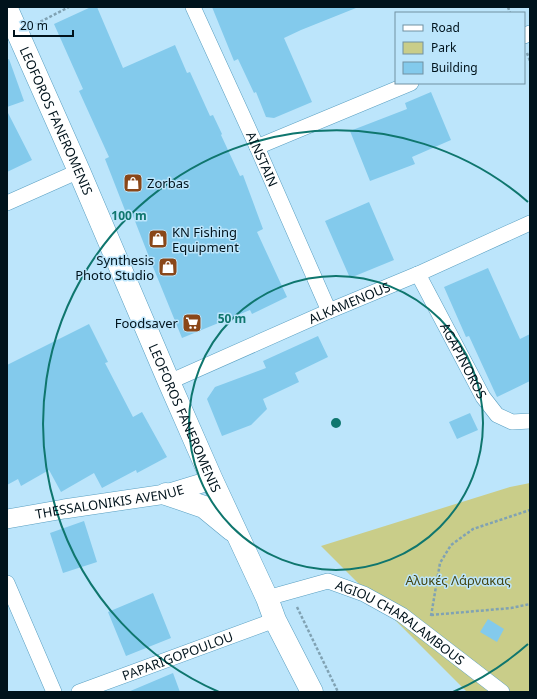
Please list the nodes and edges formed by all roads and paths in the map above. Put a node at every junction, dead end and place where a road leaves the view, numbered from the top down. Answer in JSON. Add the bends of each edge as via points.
{"nodes":[{"id":1,"x":69,"y":7,"type":"edge"},
{"id":2,"x":193,"y":7,"type":"edge"},
{"id":3,"x":7,"y":9,"type":"edge"},
{"id":4,"x":18,"y":33,"type":"junction"},
{"id":5,"x":409,"y":84,"type":"edge"},
{"id":6,"x":257,"y":147,"type":"junction"},
{"id":7,"x":79,"y":171,"type":"junction"},
{"id":8,"x":7,"y":203,"type":"edge"},
{"id":9,"x":530,"y":223,"type":"edge"},
{"id":10,"x":418,"y":274,"type":"junction"},
{"id":11,"x":329,"y":311,"type":"junction"},
{"id":12,"x":168,"y":382,"type":"junction"},
{"id":13,"x":530,"y":420,"type":"edge"},
{"id":14,"x":212,"y":480,"type":"junction"},
{"id":15,"x":166,"y":494,"type":"junction"},
{"id":16,"x":530,"y":510,"type":"edge"},
{"id":17,"x":7,"y":519,"type":"edge"},
{"id":18,"x":236,"y":533,"type":"junction"},
{"id":19,"x":7,"y":583,"type":"edge"},
{"id":20,"x":289,"y":592,"type":"junction"},
{"id":21,"x":267,"y":598,"type":"junction"},
{"id":22,"x":530,"y":604,"type":"edge"},
{"id":23,"x":431,"y":615,"type":"junction"},
{"id":24,"x":275,"y":620,"type":"junction"},
{"id":25,"x":427,"y":634,"type":"junction"},
{"id":26,"x":54,"y":692,"type":"edge"},
{"id":27,"x":79,"y":692,"type":"edge"},
{"id":28,"x":312,"y":692,"type":"edge"},
{"id":29,"x":338,"y":692,"type":"edge"},
{"id":30,"x":502,"y":692,"type":"edge"}],
"edges":[{"from":1,"to":4,"type":"path"},
{"from":2,"to":6,"type":"street","name":"AINSTAIN"},
{"from":3,"to":4,"type":"main road","name":"LEOFOROS FANEROMENIS"},
{"from":4,"to":7,"type":"main road","name":"LEOFOROS FANEROMENIS"},
{"from":5,"to":6,"type":"street"},
{"from":6,"to":11,"type":"street","name":"AINSTAIN"},
{"from":7,"to":8,"type":"street"},
{"from":7,"to":12,"type":"main road","name":"LEOFOROS FANEROMENIS"},
{"from":9,"to":10,"type":"street","name":"ALKAMENOUS"},
{"from":10,"to":11,"type":"street","name":"ALKAMENOUS"},
{"from":10,"to":13,"type":"street","name":"AGAPINOROS","via":[[483,397],[496,415],[512,422]]},
{"from":11,"to":12,"type":"street","name":"ALKAMENOUS"},
{"from":12,"to":14,"type":"main road","name":"LEOFOROS FANEROMENIS"},
{"from":14,"to":15,"type":"street","name":"THESSALONIKIS AVENUE"},
{"from":14,"to":18,"type":"main road","name":"LEOFOROS FANEROMENIS"},
{"from":15,"to":17,"type":"street","name":"THESSALONIKIS AVENUE"},
{"from":15,"to":18,"type":"main road","via":[[204,507]]},
{"from":16,"to":23,"type":"path","via":[[473,529],[451,545],[440,563]]},
{"from":18,"to":21,"type":"main road","name":"LEOFOROS FANEROMENIS"},
{"from":19,"to":26,"type":"street"},
{"from":20,"to":21,"type":"street","name":"AGIOU CHARALAMBOUS"},
{"from":20,"to":25,"type":"street","name":"AGIOU CHARALAMBOUS","via":[[328,581],[364,594],[402,615]]},
{"from":20,"to":29,"type":"path"},
{"from":21,"to":24,"type":"main road","name":"LEOFOROS FANEROMENIS"},
{"from":22,"to":23,"type":"path"},
{"from":23,"to":25,"type":"path"},
{"from":24,"to":27,"type":"street","name":"PAPARIGOPOULOU"},
{"from":24,"to":28,"type":"main road","name":"LEOFOROS FANEROMENIS"},
{"from":25,"to":30,"type":"street","name":"AGIOU CHARALAMBOUS"}]}
